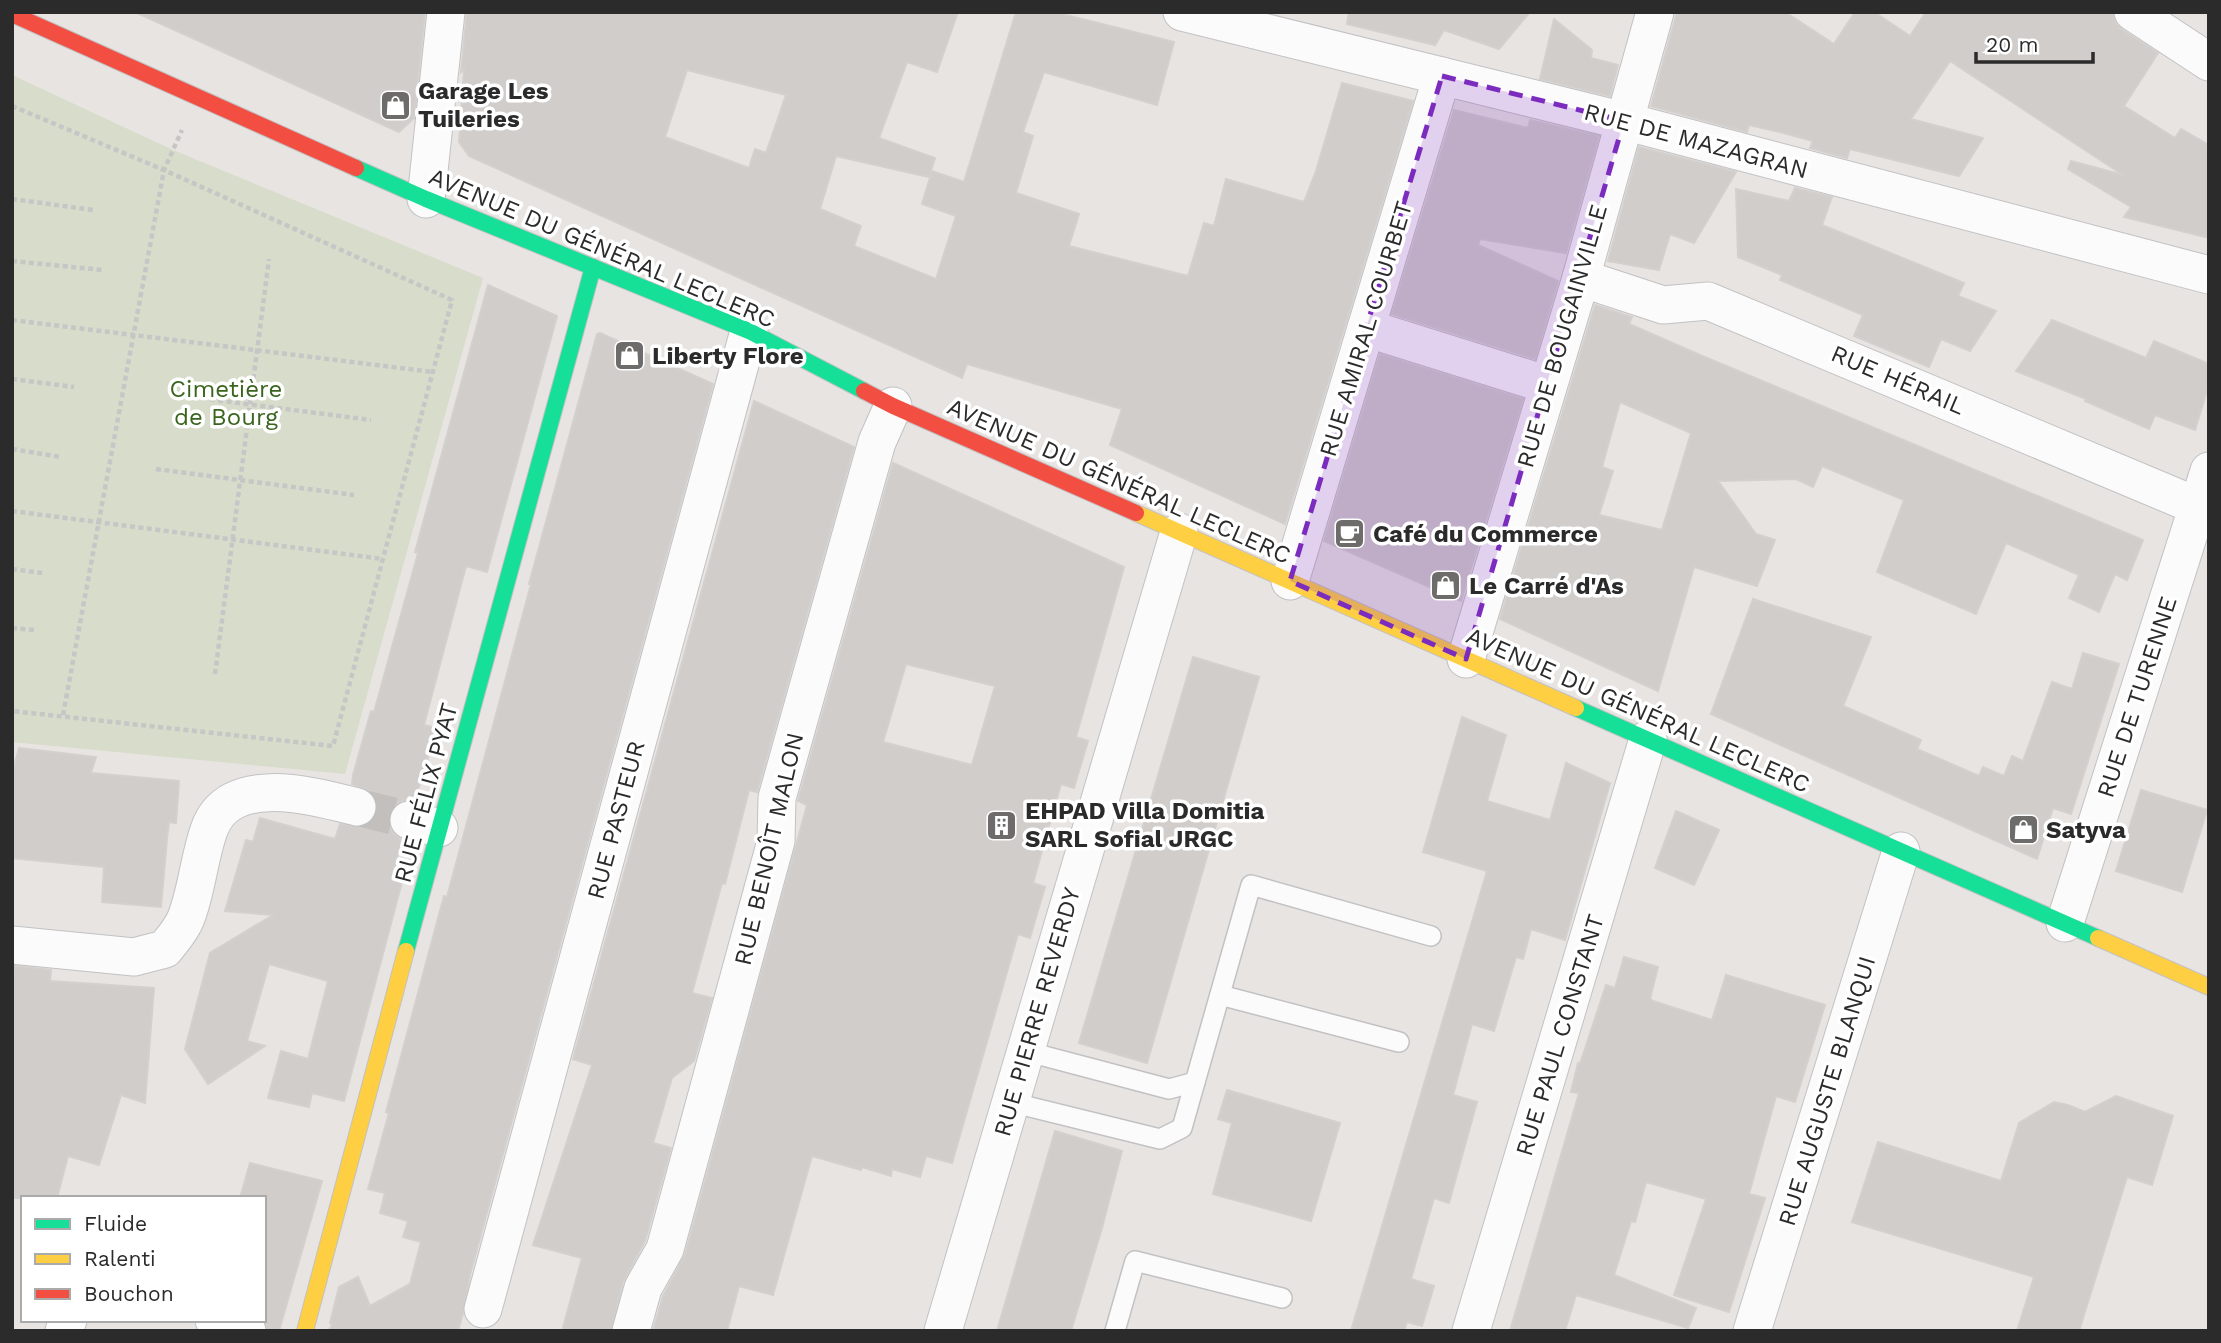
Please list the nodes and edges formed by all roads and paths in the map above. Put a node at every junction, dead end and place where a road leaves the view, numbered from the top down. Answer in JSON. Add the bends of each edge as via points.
{"nodes":[{"id":1,"x":446,"y":12,"type":"edge"},
{"id":2,"x":1182,"y":12,"type":"edge"},
{"id":3,"x":1655,"y":12,"type":"edge"},
{"id":4,"x":2133,"y":12,"type":"edge"},
{"id":5,"x":12,"y":14,"type":"edge"},
{"id":6,"x":2209,"y":62,"type":"edge"},
{"id":7,"x":1442,"y":76,"type":"junction"},
{"id":8,"x":196,"y":97,"type":"junction"},
{"id":9,"x":12,"y":106,"type":"edge"},
{"id":10,"x":1624,"y":121,"type":"junction"},
{"id":11,"x":164,"y":170,"type":"junction"},
{"id":12,"x":12,"y":199,"type":"edge"},
{"id":13,"x":426,"y":200,"type":"junction"},
{"id":14,"x":93,"y":210,"type":"dead end"},
{"id":15,"x":269,"y":259,"type":"dead end"},
{"id":16,"x":12,"y":261,"type":"edge"},
{"id":17,"x":593,"y":267,"type":"junction"},
{"id":18,"x":102,"y":270,"type":"dead end"},
{"id":19,"x":2209,"y":275,"type":"edge"},
{"id":20,"x":1581,"y":278,"type":"junction"},
{"id":21,"x":12,"y":320,"type":"edge"},
{"id":22,"x":1366,"y":328,"type":"junction"},
{"id":23,"x":748,"y":331,"type":"junction"},
{"id":24,"x":134,"y":335,"type":"junction"},
{"id":25,"x":257,"y":351,"type":"junction"},
{"id":26,"x":433,"y":373,"type":"junction"},
{"id":27,"x":12,"y":379,"type":"edge"},
{"id":28,"x":1548,"y":385,"type":"junction"},
{"id":29,"x":74,"y":387,"type":"dead end"},
{"id":30,"x":176,"y":395,"type":"dead end"},
{"id":31,"x":250,"y":404,"type":"junction"},
{"id":32,"x":894,"y":406,"type":"junction"},
{"id":33,"x":371,"y":420,"type":"dead end"},
{"id":34,"x":12,"y":449,"type":"edge"},
{"id":35,"x":61,"y":457,"type":"dead end"},
{"id":36,"x":156,"y":469,"type":"dead end"},
{"id":37,"x":2209,"y":471,"type":"edge"},
{"id":38,"x":240,"y":480,"type":"junction"},
{"id":39,"x":354,"y":495,"type":"dead end"},
{"id":40,"x":2203,"y":509,"type":"edge"},
{"id":41,"x":12,"y":511,"type":"edge"},
{"id":42,"x":99,"y":522,"type":"junction"},
{"id":43,"x":1179,"y":532,"type":"junction"},
{"id":44,"x":232,"y":540,"type":"junction"},
{"id":45,"x":383,"y":559,"type":"junction"},
{"id":46,"x":12,"y":569,"type":"edge"},
{"id":47,"x":42,"y":573,"type":"dead end"},
{"id":48,"x":1290,"y":581,"type":"junction"},
{"id":49,"x":12,"y":628,"type":"edge"},
{"id":50,"x":34,"y":630,"type":"dead end"},
{"id":51,"x":1466,"y":659,"type":"junction"},
{"id":52,"x":215,"y":674,"type":"dead end"},
{"id":53,"x":12,"y":710,"type":"edge"},
{"id":54,"x":63,"y":715,"type":"junction"},
{"id":55,"x":1648,"y":739,"type":"junction"},
{"id":56,"x":357,"y":807,"type":"tunnel mouth"},
{"id":57,"x":1901,"y":851,"type":"junction"},
{"id":58,"x":2065,"y":923,"type":"junction"},
{"id":59,"x":1432,"y":936,"type":"dead end"},
{"id":60,"x":12,"y":945,"type":"edge"},
{"id":61,"x":2209,"y":987,"type":"edge"},
{"id":62,"x":1220,"y":995,"type":"junction"},
{"id":63,"x":1399,"y":1042,"type":"dead end"},
{"id":64,"x":1025,"y":1051,"type":"junction"},
{"id":65,"x":1195,"y":1082,"type":"junction"},
{"id":66,"x":1010,"y":1102,"type":"junction"},
{"id":67,"x":1282,"y":1298,"type":"dead end"},
{"id":68,"x":483,"y":1309,"type":"dead end"},
{"id":69,"x":220,"y":1322,"type":"edge"},
{"id":70,"x":247,"y":1331,"type":"edge"},
{"id":71,"x":305,"y":1331,"type":"edge"},
{"id":72,"x":631,"y":1331,"type":"edge"},
{"id":73,"x":943,"y":1331,"type":"edge"},
{"id":74,"x":1115,"y":1331,"type":"edge"},
{"id":75,"x":1471,"y":1331,"type":"edge"},
{"id":76,"x":1752,"y":1331,"type":"edge"}],
"edges":[{"from":1,"to":13,"type":"street"},
{"from":2,"to":7,"type":"street","name":"RUE DE MAZAGRAN"},
{"from":3,"to":10,"type":"street","name":"RUE DE BOUGAINVILLE"},
{"from":4,"to":6,"type":"street"},
{"from":5,"to":8,"type":"main road","name":"AVENUE DU GÉNÉRAL LECLERC"},
{"from":7,"to":10,"type":"street","name":"RUE DE MAZAGRAN"},
{"from":7,"to":22,"type":"street","name":"RUE AMIRAL COURBET"},
{"from":8,"to":11,"type":"path"},
{"from":8,"to":13,"type":"main road","name":"AVENUE DU GÉNÉRAL LECLERC"},
{"from":9,"to":11,"type":"path"},
{"from":10,"to":19,"type":"street","name":"RUE DE MAZAGRAN"},
{"from":10,"to":20,"type":"street","name":"RUE DE BOUGAINVILLE"},
{"from":11,"to":24,"type":"path"},
{"from":11,"to":26,"type":"path","via":[[453,300]]},
{"from":12,"to":14,"type":"path"},
{"from":13,"to":17,"type":"main road","name":"AVENUE DU GÉNÉRAL LECLERC"},
{"from":15,"to":25,"type":"path"},
{"from":16,"to":18,"type":"path"},
{"from":17,"to":23,"type":"main road","name":"AVENUE DU GÉNÉRAL LECLERC"},
{"from":17,"to":71,"type":"main road","name":"RUE FÉLIX PYAT","via":[[424,824]]},
{"from":20,"to":28,"type":"street","name":"RUE DE BOUGAINVILLE"},
{"from":20,"to":40,"type":"street","name":"RUE HÉRAIL","via":[[1663,305],[1708,300]]},
{"from":21,"to":24,"type":"path"},
{"from":22,"to":28,"type":"street"},
{"from":22,"to":48,"type":"street","name":"RUE AMIRAL COURBET"},
{"from":23,"to":32,"type":"main road","name":"AVENUE DU GÉNÉRAL LECLERC"},
{"from":23,"to":68,"type":"street","name":"RUE PASTEUR"},
{"from":24,"to":25,"type":"path"},
{"from":24,"to":42,"type":"path"},
{"from":25,"to":26,"type":"path"},
{"from":25,"to":31,"type":"path"},
{"from":26,"to":45,"type":"path"},
{"from":27,"to":29,"type":"path"},
{"from":28,"to":51,"type":"street","name":"RUE DE BOUGAINVILLE"},
{"from":30,"to":31,"type":"path"},
{"from":31,"to":33,"type":"path"},
{"from":31,"to":38,"type":"path"},
{"from":32,"to":43,"type":"main road","name":"AVENUE DU GÉNÉRAL LECLERC"},
{"from":32,"to":72,"type":"street","name":"RUE BENOÎT MALON","via":[[877,442],[777,798],[776,841],[665,1249],[643,1288]]},
{"from":34,"to":35,"type":"path"},
{"from":36,"to":38,"type":"path"},
{"from":37,"to":40,"type":"street","name":"RUE DE TURENNE"},
{"from":38,"to":39,"type":"path"},
{"from":38,"to":44,"type":"path"},
{"from":40,"to":58,"type":"street","name":"RUE DE TURENNE"},
{"from":41,"to":42,"type":"path"},
{"from":42,"to":44,"type":"path"},
{"from":42,"to":54,"type":"path"},
{"from":43,"to":48,"type":"main road","name":"AVENUE DU GÉNÉRAL LECLERC"},
{"from":43,"to":64,"type":"street","name":"RUE PIERRE REVERDY"},
{"from":44,"to":45,"type":"path"},
{"from":44,"to":52,"type":"path"},
{"from":45,"to":54,"type":"path","via":[[333,746]]},
{"from":46,"to":47,"type":"path"},
{"from":48,"to":51,"type":"main road","name":"AVENUE DU GÉNÉRAL LECLERC"},
{"from":49,"to":50,"type":"path"},
{"from":51,"to":55,"type":"main road","name":"AVENUE DU GÉNÉRAL LECLERC"},
{"from":53,"to":54,"type":"path"},
{"from":55,"to":57,"type":"main road","name":"AVENUE DU GÉNÉRAL LECLERC"},
{"from":55,"to":75,"type":"street","name":"RUE PAUL CONSTANT"},
{"from":56,"to":60,"type":"street","via":[[316,796],[261,792],[229,800],[209,827],[186,920],[165,950],[134,957]]},
{"from":57,"to":58,"type":"main road","name":"AVENUE DU GÉNÉRAL LECLERC"},
{"from":57,"to":76,"type":"street","name":"RUE AUGUSTE BLANQUI"},
{"from":58,"to":61,"type":"main road","name":"AVENUE DU GÉNÉRAL LECLERC"},
{"from":59,"to":62,"type":"lane","via":[[1251,885]]},
{"from":62,"to":63,"type":"lane"},
{"from":62,"to":65,"type":"lane"},
{"from":64,"to":65,"type":"lane","via":[[1169,1089]]},
{"from":64,"to":66,"type":"street","name":"RUE PIERRE REVERDY"},
{"from":65,"to":66,"type":"lane","via":[[1182,1128],[1160,1139]]},
{"from":66,"to":73,"type":"street","name":"RUE PIERRE REVERDY"},
{"from":67,"to":74,"type":"lane","via":[[1135,1261]]},
{"from":69,"to":70,"type":"street"}]}
